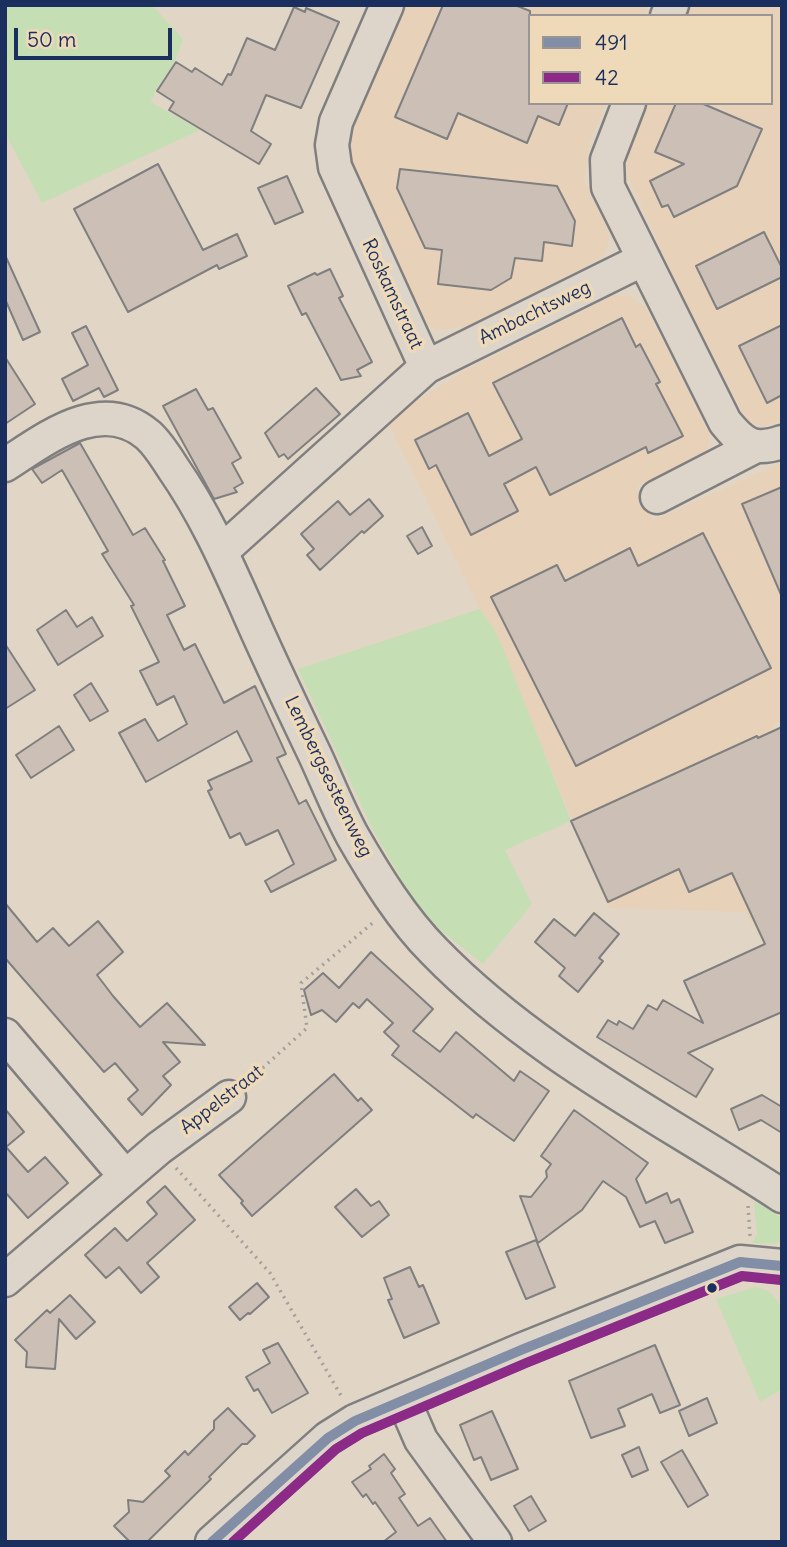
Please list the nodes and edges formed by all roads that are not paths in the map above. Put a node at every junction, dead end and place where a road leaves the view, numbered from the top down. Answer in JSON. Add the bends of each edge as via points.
{"nodes":[{"id":1,"x":387,"y":5,"type":"edge"},
{"id":2,"x":628,"y":105,"type":"edge"},
{"id":3,"x":644,"y":259,"type":"junction"},
{"id":4,"x":426,"y":367,"type":"junction"},
{"id":5,"x":768,"y":444,"type":"edge"},
{"id":6,"x":5,"y":465,"type":"edge"},
{"id":7,"x":657,"y":497,"type":"dead end"},
{"id":8,"x":222,"y":551,"type":"junction"},
{"id":9,"x":5,"y":1035,"type":"edge"},
{"id":10,"x":229,"y":1097,"type":"road end"},
{"id":11,"x":125,"y":1176,"type":"junction"},
{"id":12,"x":782,"y":1196,"type":"edge"},
{"id":13,"x":782,"y":1266,"type":"edge"},
{"id":14,"x":5,"y":1280,"type":"edge"},
{"id":15,"x":404,"y":1401,"type":"junction"},
{"id":16,"x":212,"y":1542,"type":"edge"},
{"id":17,"x":495,"y":1542,"type":"edge"}],
"edges":[{"from":1,"to":4,"type":"street","name":"Roskamstraat","via":[[336,122],[332,145],[335,167]]},
{"from":2,"to":3,"type":"street","via":[[607,160],[608,187]]},
{"from":3,"to":4,"type":"street","name":"Ambachtsweg"},
{"from":3,"to":5,"type":"street","via":[[725,422],[737,437]]},
{"from":4,"to":8,"type":"street","name":"Roskamstraat"},
{"from":5,"to":7,"type":"street"},
{"from":6,"to":8,"type":"street","name":"Lembergsesteenweg","via":[[86,420],[110,417],[133,424],[150,437],[192,495]]},
{"from":8,"to":12,"type":"street","name":"Lembergsesteenweg","via":[[352,834],[399,907],[440,958],[518,1026],[613,1092]]},
{"from":9,"to":11,"type":"street"},
{"from":10,"to":11,"type":"street","name":"Appelstraat"},
{"from":11,"to":14,"type":"street","name":"Appelstraat"},
{"from":13,"to":15,"type":"street","via":[[740,1262]]},
{"from":15,"to":16,"type":"street","via":[[355,1420],[328,1438]]},
{"from":15,"to":17,"type":"street","via":[[421,1440]]}]}
